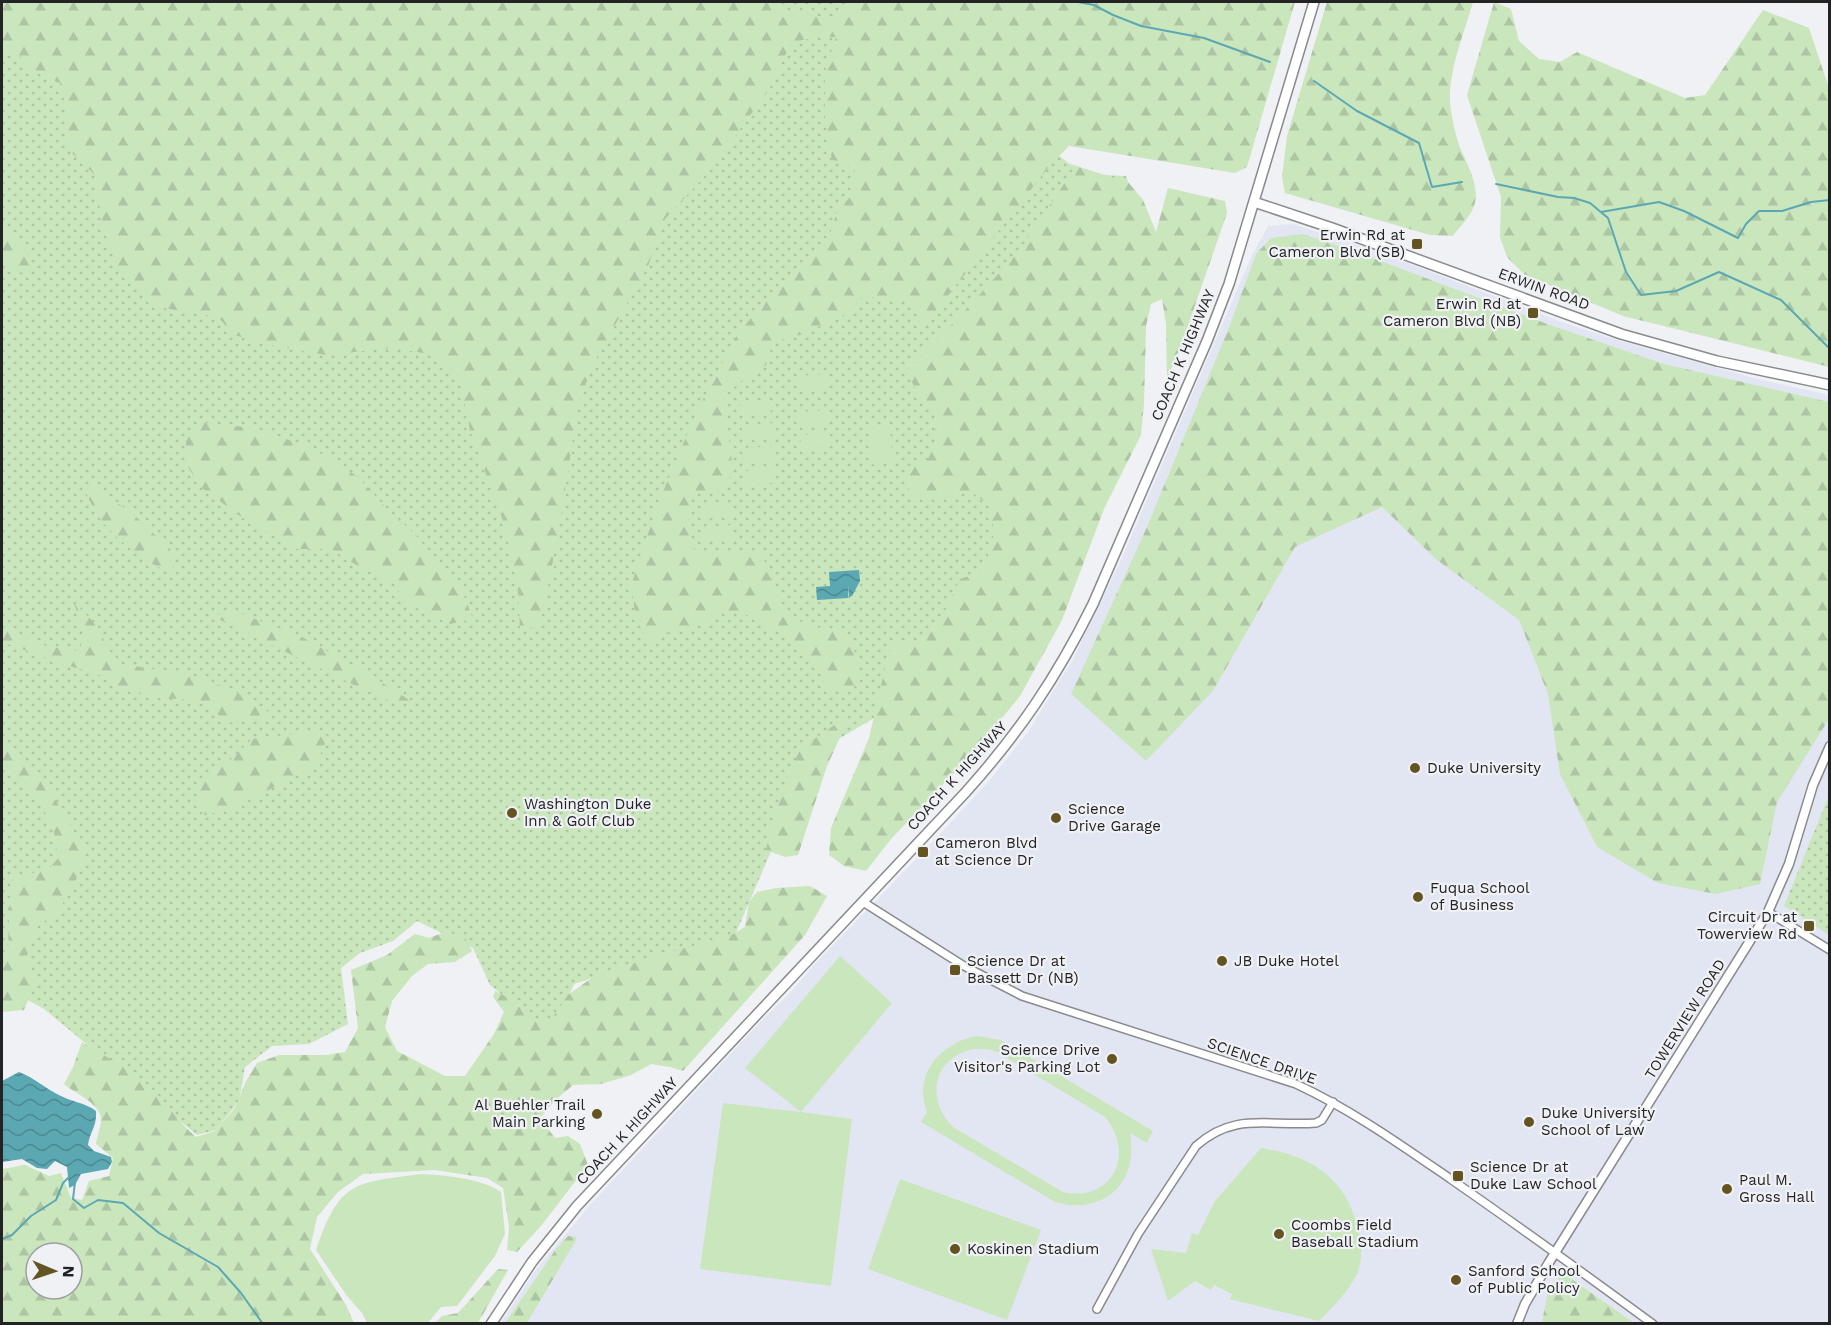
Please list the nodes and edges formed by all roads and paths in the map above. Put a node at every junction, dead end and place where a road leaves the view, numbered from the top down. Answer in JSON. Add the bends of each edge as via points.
{"nodes":[{"id":1,"x":1314,"y":2,"type":"edge"},
{"id":2,"x":1254,"y":201,"type":"junction"},
{"id":3,"x":1830,"y":385,"type":"edge"},
{"id":4,"x":1830,"y":746,"type":"edge"},
{"id":5,"x":863,"y":902,"type":"junction"},
{"id":6,"x":1768,"y":912,"type":"junction"},
{"id":7,"x":1830,"y":950,"type":"edge"},
{"id":8,"x":1333,"y":1102,"type":"junction"},
{"id":9,"x":1555,"y":1253,"type":"junction"},
{"id":10,"x":1097,"y":1309,"type":"dead end"},
{"id":11,"x":491,"y":1323,"type":"edge"},
{"id":12,"x":1517,"y":1323,"type":"edge"},
{"id":13,"x":1653,"y":1323,"type":"edge"}],
"edges":[{"from":1,"to":2,"type":"main road","name":"COACH K HIGHWAY"},
{"from":2,"to":3,"type":"main road","name":"ERWIN ROAD","via":[[1621,334],[1717,361]]},
{"from":2,"to":5,"type":"main road","name":"COACH K HIGHWAY","via":[[1207,341],[1068,653],[1040,700],[996,759]]},
{"from":4,"to":6,"type":"street","name":"TOWERVIEW ROAD"},
{"from":5,"to":8,"type":"street","name":"SCIENCE DRIVE","via":[[964,966],[1022,996],[1296,1084]]},
{"from":5,"to":11,"type":"main road","name":"COACH K HIGHWAY","via":[[577,1206],[538,1253]]},
{"from":6,"to":7,"type":"street"},
{"from":6,"to":9,"type":"street","name":"TOWERVIEW ROAD"},
{"from":8,"to":9,"type":"street","name":"SCIENCE DRIVE"},
{"from":8,"to":10,"type":"street","via":[[1316,1123],[1267,1121],[1232,1125],[1206,1137],[1196,1146],[1138,1234]]},
{"from":9,"to":12,"type":"street","name":"TOWERVIEW ROAD"},
{"from":9,"to":13,"type":"street","name":"SCIENCE DRIVE"}]}
